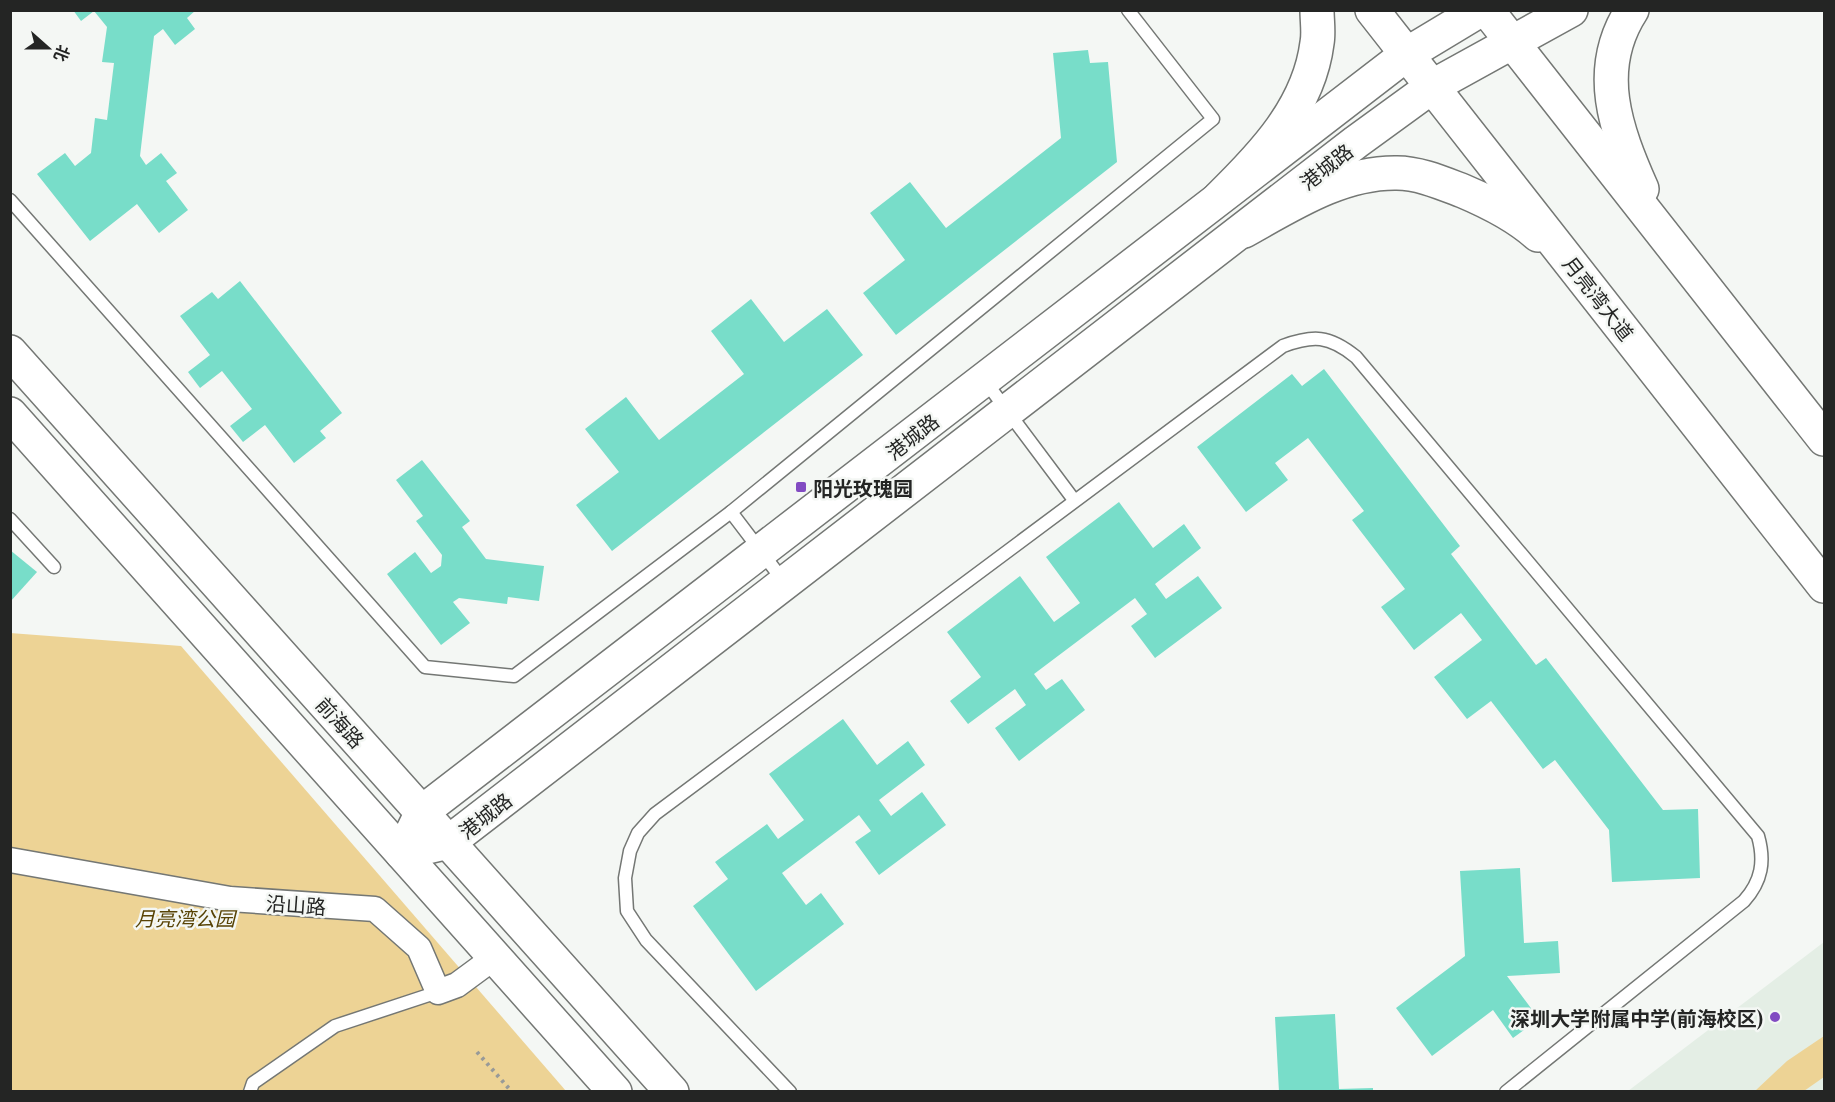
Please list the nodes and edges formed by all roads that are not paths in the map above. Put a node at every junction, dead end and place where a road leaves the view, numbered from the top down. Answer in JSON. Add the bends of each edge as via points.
{"nodes":[{"id":1,"x":1128,"y":10,"type":"edge"},
{"id":2,"x":1317,"y":10,"type":"edge"},
{"id":3,"x":1372,"y":10,"type":"edge"},
{"id":4,"x":1480,"y":10,"type":"edge"},
{"id":5,"x":1487,"y":10,"type":"edge"},
{"id":6,"x":1571,"y":10,"type":"edge"},
{"id":7,"x":1632,"y":10,"type":"edge"},
{"id":8,"x":1511,"y":41,"type":"junction"},
{"id":9,"x":1407,"y":54,"type":"junction"},
{"id":10,"x":1433,"y":86,"type":"junction"},
{"id":11,"x":1220,"y":198,"type":"junction"},
{"id":12,"x":10,"y":200,"type":"edge"},
{"id":13,"x":1659,"y":230,"type":"junction"},
{"id":14,"x":1244,"y":231,"type":"junction"},
{"id":15,"x":1580,"y":273,"type":"junction"},
{"id":16,"x":10,"y":352,"type":"edge"},
{"id":17,"x":984,"y":380,"type":"junction"},
{"id":18,"x":1008,"y":412,"type":"junction"},
{"id":19,"x":10,"y":414,"type":"edge"},
{"id":20,"x":1824,"y":439,"type":"edge"},
{"id":21,"x":1074,"y":500,"type":"junction"},
{"id":22,"x":731,"y":512,"type":"junction"},
{"id":23,"x":10,"y":519,"type":"edge"},
{"id":24,"x":761,"y":552,"type":"junction"},
{"id":25,"x":54,"y":567,"type":"dead end"},
{"id":26,"x":785,"y":583,"type":"junction"},
{"id":27,"x":1824,"y":586,"type":"edge"},
{"id":28,"x":422,"y":812,"type":"junction"},
{"id":29,"x":449,"y":842,"type":"junction"},
{"id":30,"x":402,"y":853,"type":"junction"},
{"id":31,"x":10,"y":860,"type":"edge"},
{"id":32,"x":495,"y":957,"type":"junction"},
{"id":33,"x":438,"y":992,"type":"junction"},
{"id":34,"x":250,"y":1092,"type":"edge"},
{"id":35,"x":615,"y":1092,"type":"edge"},
{"id":36,"x":672,"y":1092,"type":"edge"},
{"id":37,"x":790,"y":1092,"type":"edge"},
{"id":38,"x":1506,"y":1092,"type":"edge"}],
"edges":[{"from":1,"to":22,"type":"lane","via":[[1213,119]]},
{"from":2,"to":11,"type":"street","via":[[1318,43],[1307,82],[1286,122],[1260,158]]},
{"from":3,"to":9,"type":"street","name":"月亮湾大道"},
{"from":4,"to":9,"type":"street","name":"港城路"},
{"from":5,"to":8,"type":"street"},
{"from":6,"to":8,"type":"street","name":"港城路"},
{"from":7,"to":13,"type":"street","via":[[1619,30],[1611,77],[1613,114]]},
{"from":8,"to":10,"type":"street","name":"港城路"},
{"from":8,"to":13,"type":"street"},
{"from":9,"to":10,"type":"street","name":"月亮湾大道"},
{"from":9,"to":11,"type":"street","name":"港城路"},
{"from":10,"to":14,"type":"street","name":"港城路"},
{"from":10,"to":15,"type":"street","name":"月亮湾大道"},
{"from":11,"to":17,"type":"street","name":"港城路"},
{"from":12,"to":22,"type":"lane","via":[[425,667],[514,676]]},
{"from":13,"to":20,"type":"street"},
{"from":14,"to":15,"type":"street","via":[[1320,190],[1364,176],[1398,173],[1435,180],[1482,199],[1529,227]]},
{"from":14,"to":18,"type":"street","name":"港城路"},
{"from":15,"to":27,"type":"street","name":"月亮湾大道"},
{"from":16,"to":28,"type":"street","name":"前海路"},
{"from":17,"to":18,"type":"lane"},
{"from":17,"to":24,"type":"street","name":"港城路"},
{"from":18,"to":21,"type":"lane"},
{"from":18,"to":26,"type":"street","name":"港城路"},
{"from":19,"to":30,"type":"street","name":"前海路"},
{"from":21,"to":37,"type":"lane","via":[[655,814],[638,833],[625,878],[627,911],[646,940]]},
{"from":21,"to":38,"type":"lane","via":[[1282,346],[1306,337],[1344,347],[1758,836],[1763,857],[1760,875],[1744,901]]},
{"from":22,"to":24,"type":"lane"},
{"from":23,"to":25,"type":"lane"},
{"from":24,"to":26,"type":"lane"},
{"from":24,"to":28,"type":"street","name":"港城路"},
{"from":26,"to":29,"type":"street","name":"港城路"},
{"from":28,"to":29,"type":"street","name":"前海路"},
{"from":28,"to":30,"type":"street","name":"港城路"},
{"from":29,"to":30,"type":"street","name":"港城路"},
{"from":29,"to":36,"type":"street","name":"前海路"},
{"from":30,"to":32,"type":"street","name":"前海路"},
{"from":31,"to":33,"type":"street","name":"沿山路","via":[[230,899],[375,909],[419,948]]},
{"from":32,"to":33,"type":"street","via":[[458,985]]},
{"from":32,"to":35,"type":"street","name":"前海路"},
{"from":33,"to":34,"type":"lane","via":[[335,1026],[253,1083]]}]}
